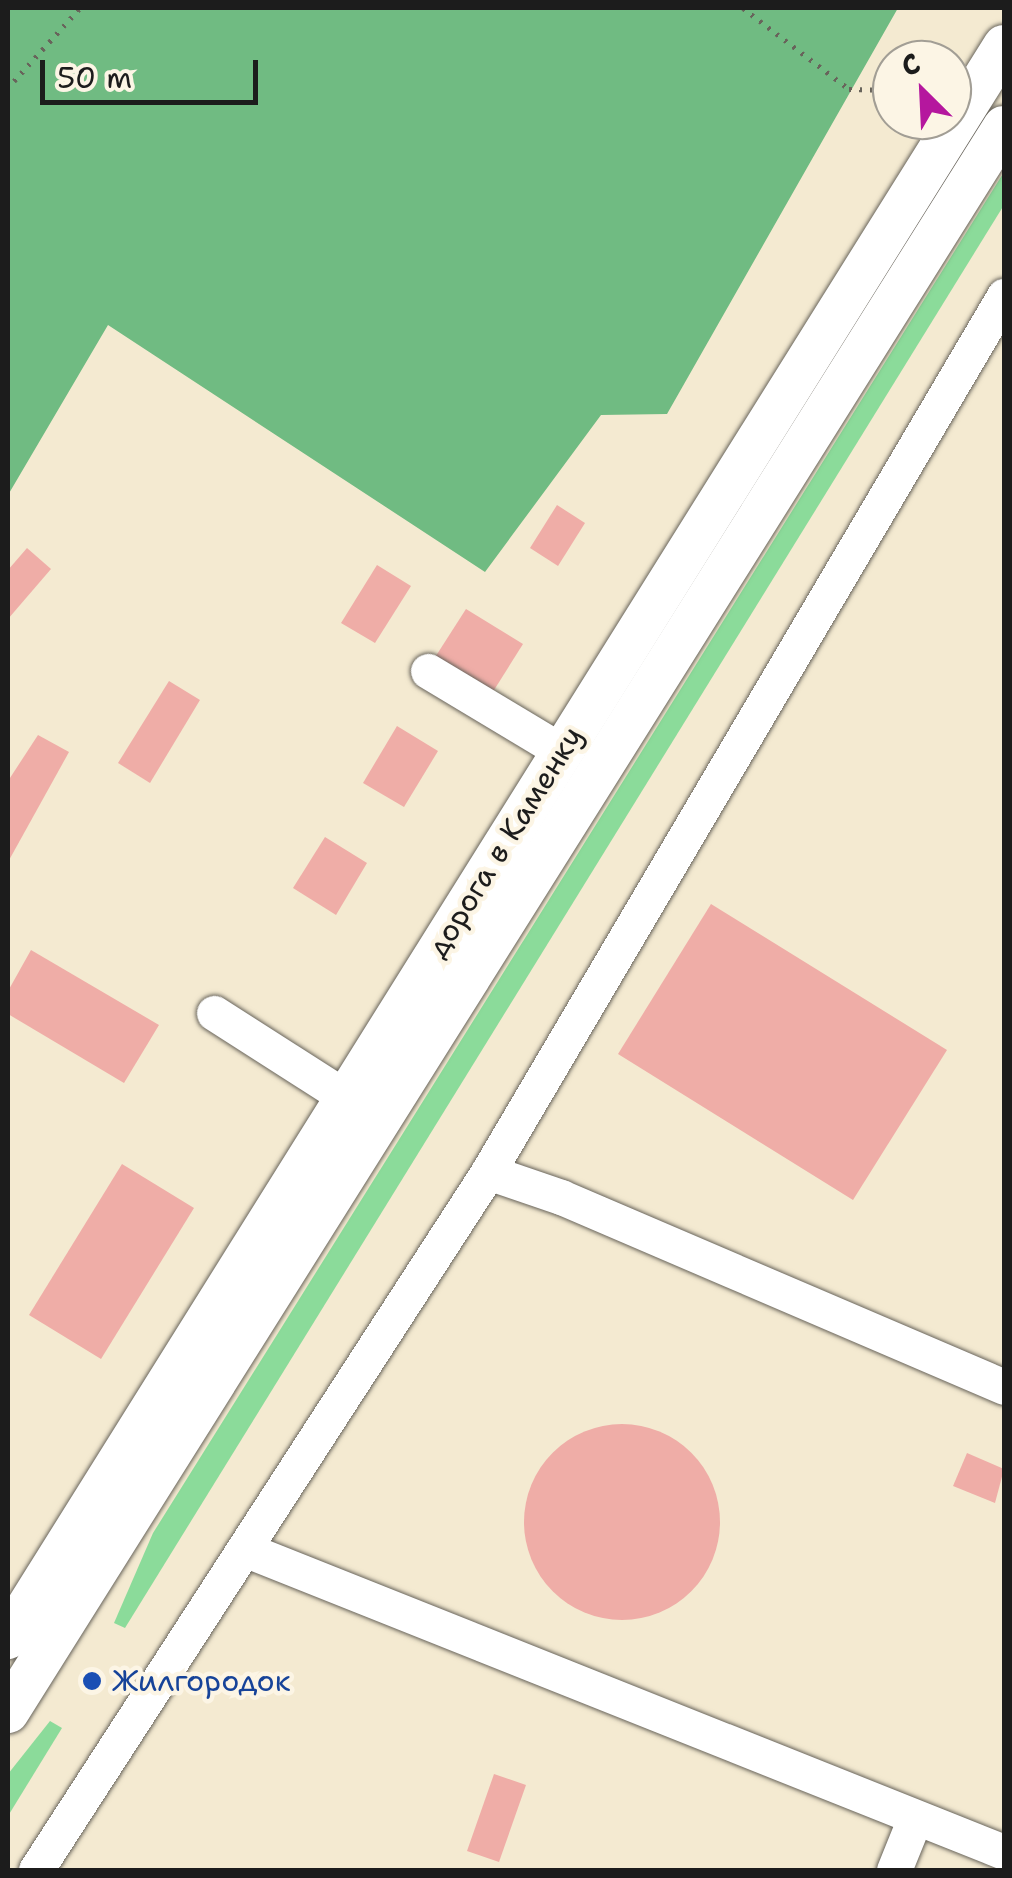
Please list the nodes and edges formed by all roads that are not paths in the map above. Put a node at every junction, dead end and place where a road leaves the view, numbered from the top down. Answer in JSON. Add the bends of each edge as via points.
{"nodes":[{"id":1,"x":1004,"y":46,"type":"edge"},
{"id":2,"x":1004,"y":127,"type":"edge"},
{"id":3,"x":1004,"y":296,"type":"edge"},
{"id":4,"x":428,"y":671,"type":"dead end"},
{"id":5,"x":561,"y":751,"type":"junction"},
{"id":6,"x":214,"y":1014,"type":"dead end"},
{"id":7,"x":347,"y":1098,"type":"junction"},
{"id":8,"x":488,"y":1172,"type":"junction"},
{"id":9,"x":1004,"y":1388,"type":"edge"},
{"id":10,"x":244,"y":1549,"type":"junction"},
{"id":11,"x":8,"y":1638,"type":"edge"},
{"id":12,"x":8,"y":1712,"type":"edge"},
{"id":13,"x":915,"y":1818,"type":"junction"},
{"id":14,"x":1004,"y":1852,"type":"edge"},
{"id":15,"x":36,"y":1870,"type":"edge"},
{"id":16,"x":894,"y":1870,"type":"edge"}],
"edges":[{"from":1,"to":5,"type":"main road","name":"дорога в Каменку"},
{"from":2,"to":12,"type":"main road","name":"дорога в Каменку"},
{"from":3,"to":8,"type":"lane"},
{"from":4,"to":5,"type":"lane"},
{"from":5,"to":7,"type":"main road","name":"дорога в Каменку"},
{"from":6,"to":7,"type":"lane"},
{"from":7,"to":11,"type":"main road","name":"дорога в Каменку"},
{"from":8,"to":9,"type":"lane","via":[[561,1196]]},
{"from":8,"to":10,"type":"lane"},
{"from":10,"to":13,"type":"lane"},
{"from":10,"to":15,"type":"lane"},
{"from":13,"to":14,"type":"lane"},
{"from":13,"to":16,"type":"lane"}]}
